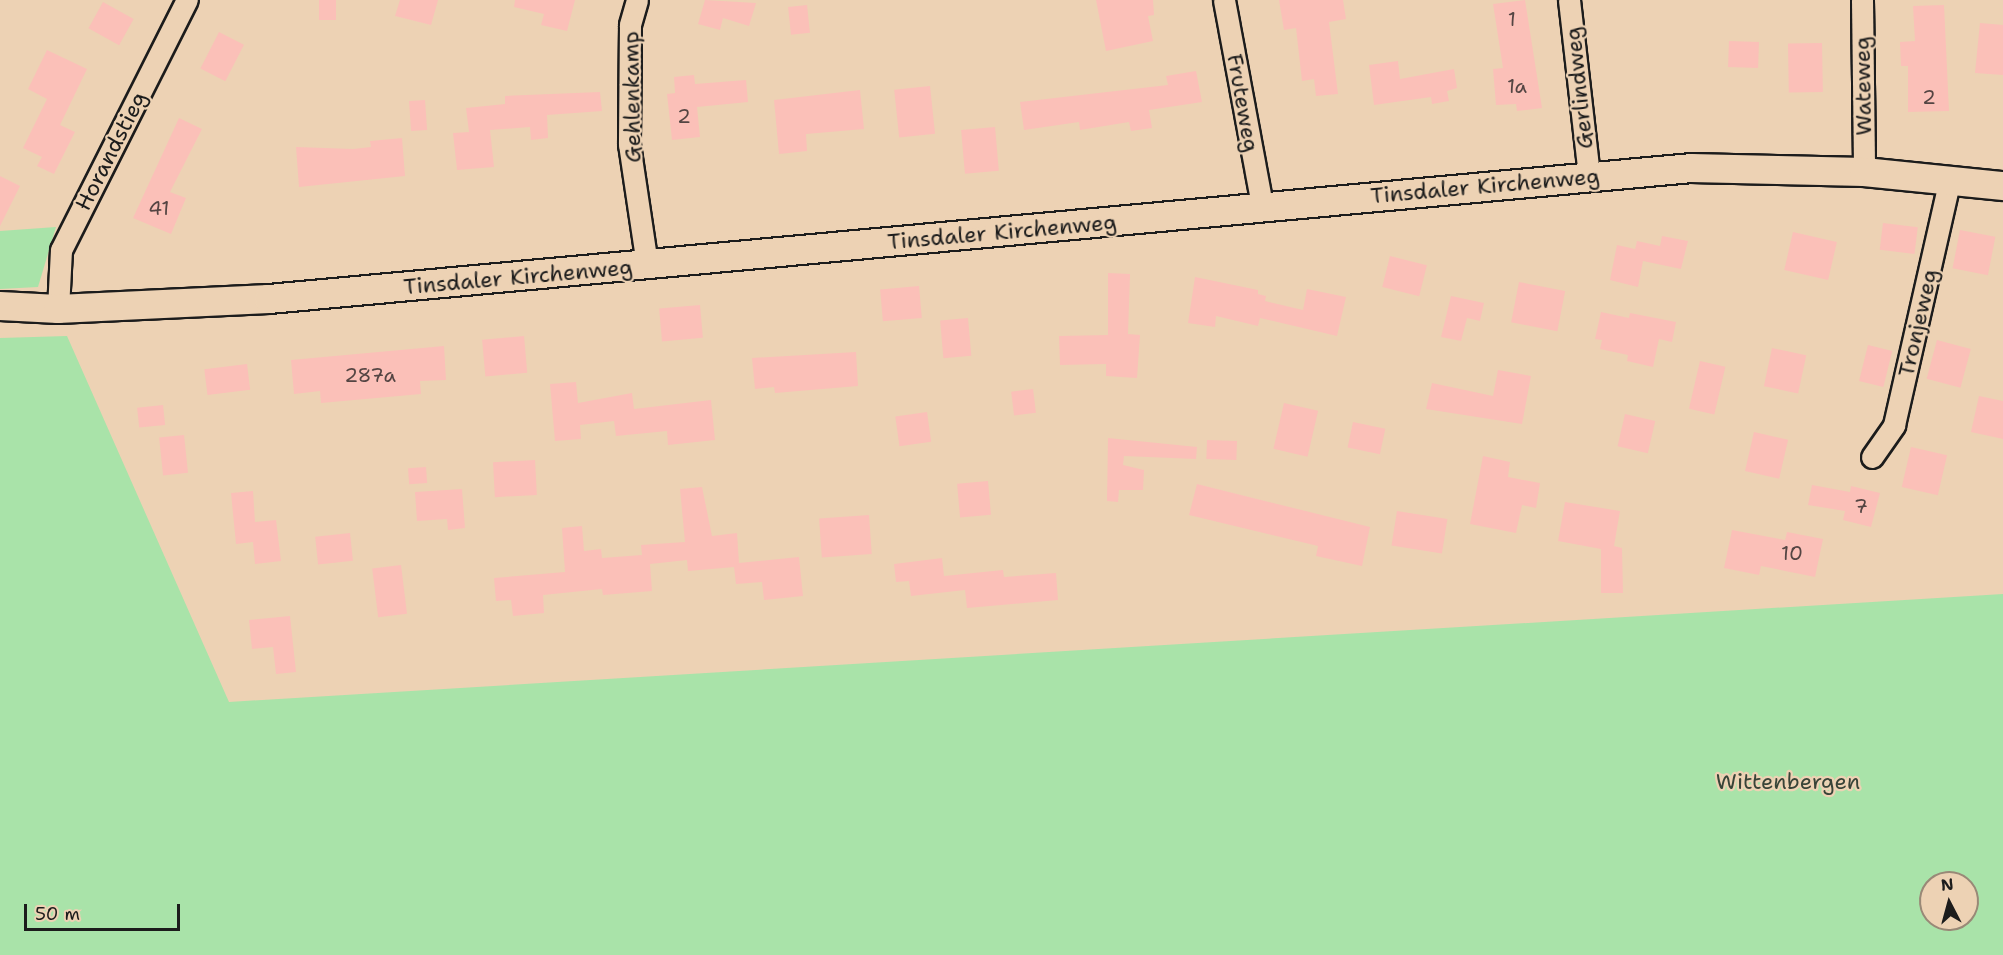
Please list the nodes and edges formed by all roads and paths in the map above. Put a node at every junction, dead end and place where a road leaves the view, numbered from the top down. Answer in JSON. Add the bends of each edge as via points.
{"nodes":[{"id":1,"x":186,"y":0,"type":"edge"},
{"id":2,"x":636,"y":0,"type":"edge"},
{"id":3,"x":1224,"y":0,"type":"edge"},
{"id":4,"x":1569,"y":0,"type":"edge"},
{"id":5,"x":1862,"y":0,"type":"edge"},
{"id":6,"x":1864,"y":172,"type":"junction"},
{"id":7,"x":1588,"y":176,"type":"junction"},
{"id":8,"x":1949,"y":182,"type":"junction"},
{"id":9,"x":2003,"y":186,"type":"edge"},
{"id":10,"x":1262,"y":206,"type":"junction"},
{"id":11,"x":647,"y":265,"type":"junction"},
{"id":12,"x":0,"y":306,"type":"edge"},
{"id":13,"x":58,"y":309,"type":"junction"},
{"id":14,"x":1872,"y":457,"type":"dead end"}],
"edges":[{"from":1,"to":13,"type":"street","name":"Horandstieg","via":[[62,250]]},
{"from":2,"to":11,"type":"street","name":"Gehlenkamp","via":[[630,25],[629,144]]},
{"from":3,"to":10,"type":"street","name":"Fruteweg"},
{"from":4,"to":7,"type":"street","name":"Gerlindweg"},
{"from":5,"to":6,"type":"street","name":"Wateweg"},
{"from":6,"to":7,"type":"street","name":"Tinsdaler Kirchenweg","via":[[1691,168]]},
{"from":6,"to":8,"type":"street","name":"Tinsdaler Kirchenweg"},
{"from":7,"to":10,"type":"street","name":"Tinsdaler Kirchenweg"},
{"from":8,"to":9,"type":"street","name":"Tinsdaler Kirchenweg"},
{"from":8,"to":14,"type":"street","name":"Tronjeweg","via":[[1894,425]]},
{"from":10,"to":11,"type":"street","name":"Tinsdaler Kirchenweg"},
{"from":11,"to":13,"type":"street","name":"Tinsdaler Kirchenweg","via":[[269,299]]},
{"from":12,"to":13,"type":"street","name":"Tinsdaler Kirchenweg"}]}
